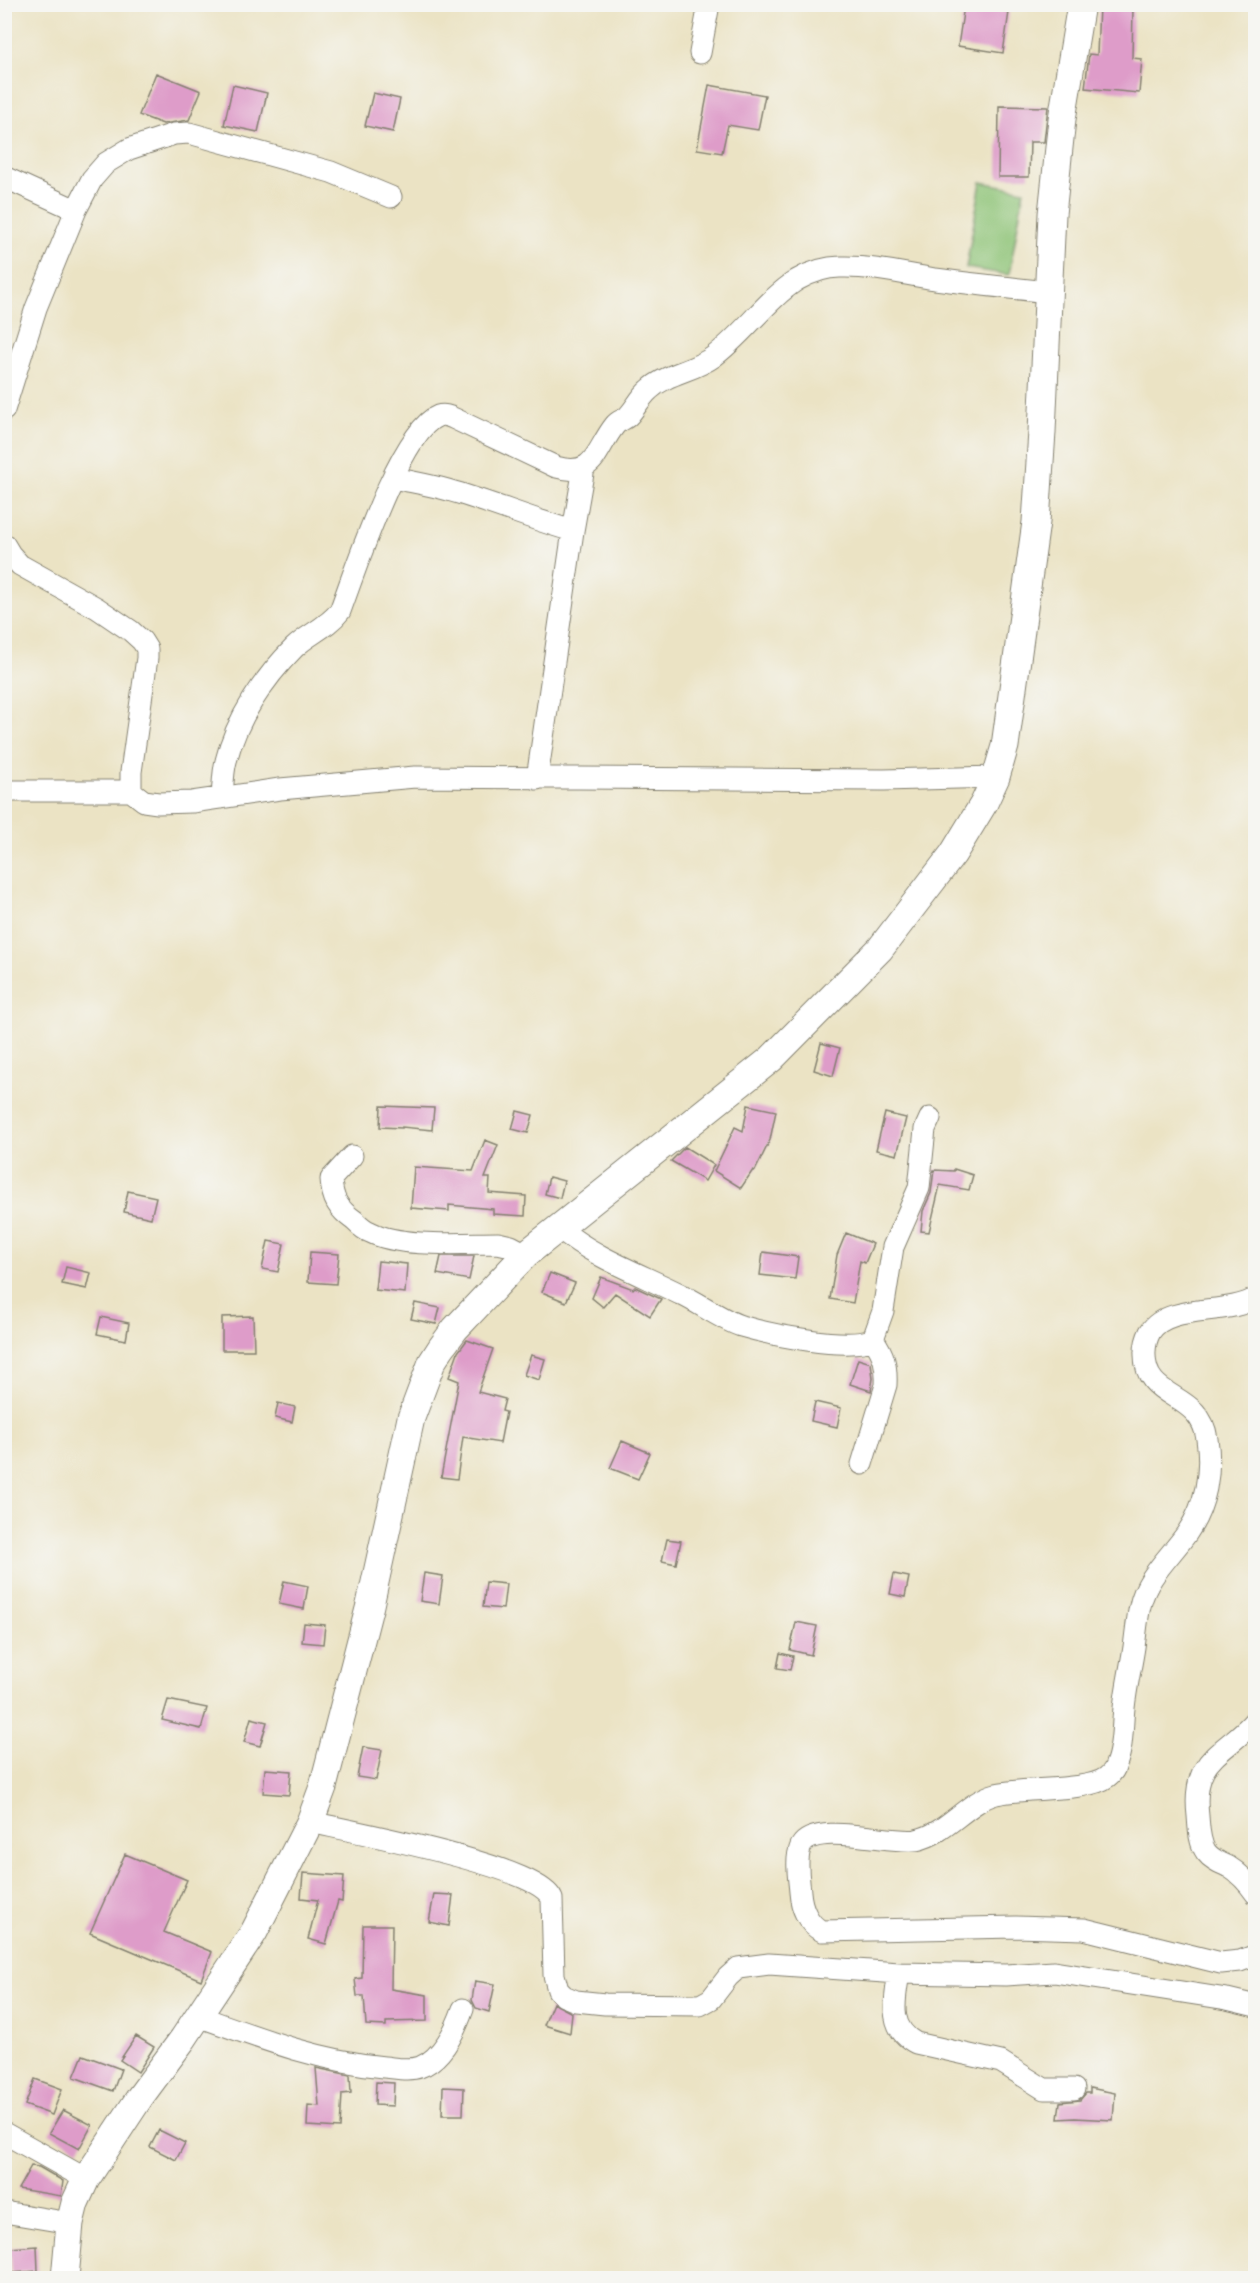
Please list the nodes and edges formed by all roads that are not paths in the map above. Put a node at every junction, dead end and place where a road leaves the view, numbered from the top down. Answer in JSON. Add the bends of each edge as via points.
{"nodes":[{"id":1,"x":709,"y":4,"type":"edge"},
{"id":2,"x":1081,"y":4,"type":"edge"},
{"id":3,"x":700,"y":53,"type":"dead end"},
{"id":4,"x":4,"y":177,"type":"edge"},
{"id":5,"x":391,"y":197,"type":"dead end"},
{"id":6,"x":76,"y":210,"type":"junction"},
{"id":7,"x":1048,"y":292,"type":"junction"},
{"id":8,"x":4,"y":410,"type":"edge"},
{"id":9,"x":584,"y":468,"type":"junction"},
{"id":10,"x":394,"y":478,"type":"junction"},
{"id":11,"x":573,"y":531,"type":"junction"},
{"id":12,"x":4,"y":544,"type":"edge"},
{"id":13,"x":996,"y":777,"type":"junction"},
{"id":14,"x":537,"y":779,"type":"junction"},
{"id":15,"x":4,"y":790,"type":"edge"},
{"id":16,"x":131,"y":791,"type":"junction"},
{"id":17,"x":222,"y":798,"type":"junction"},
{"id":18,"x":930,"y":1119,"type":"dead end"},
{"id":19,"x":352,"y":1156,"type":"dead end"},
{"id":20,"x":559,"y":1228,"type":"junction"},
{"id":21,"x":526,"y":1254,"type":"junction"},
{"id":22,"x":1256,"y":1298,"type":"edge"},
{"id":23,"x":873,"y":1339,"type":"junction"},
{"id":24,"x":862,"y":1464,"type":"dead end"},
{"id":25,"x":1256,"y":1719,"type":"edge"},
{"id":26,"x":310,"y":1822,"type":"junction"},
{"id":27,"x":1256,"y":1894,"type":"edge"},
{"id":28,"x":1256,"y":1954,"type":"edge"},
{"id":29,"x":899,"y":1972,"type":"junction"},
{"id":30,"x":1256,"y":2006,"type":"edge"},
{"id":31,"x":463,"y":2009,"type":"dead end"},
{"id":32,"x":198,"y":2016,"type":"junction"},
{"id":33,"x":1074,"y":2089,"type":"dead end"},
{"id":34,"x":4,"y":2133,"type":"edge"},
{"id":35,"x":86,"y":2179,"type":"junction"},
{"id":36,"x":4,"y":2212,"type":"edge"},
{"id":37,"x":70,"y":2223,"type":"junction"},
{"id":38,"x":65,"y":2278,"type":"edge"}],
"edges":[{"from":1,"to":3,"type":"street"},
{"from":2,"to":7,"type":"main road","via":[[1062,119]]},
{"from":4,"to":6,"type":"street"},
{"from":5,"to":6,"type":"street","via":[[331,172],[189,133],[129,149],[106,163],[92,179]]},
{"from":6,"to":8,"type":"street","via":[[36,308]]},
{"from":7,"to":9,"type":"street","via":[[879,270],[841,267],[813,272],[772,301],[713,357],[649,390],[626,418],[614,426]]},
{"from":7,"to":13,"type":"main road","via":[[1036,522],[1005,746]]},
{"from":9,"to":10,"type":"street","via":[[556,467],[441,415],[421,428],[409,444]]},
{"from":9,"to":11,"type":"street"},
{"from":10,"to":11,"type":"street","via":[[447,490]]},
{"from":10,"to":17,"type":"street","via":[[340,611],[295,646],[238,726],[225,762]]},
{"from":11,"to":14,"type":"street"},
{"from":12,"to":16,"type":"street","via":[[20,565],[97,608],[131,631],[147,648]]},
{"from":13,"to":14,"type":"street"},
{"from":13,"to":20,"type":"main road","via":[[953,854],[880,949],[771,1059]]},
{"from":14,"to":17,"type":"street","via":[[415,777]]},
{"from":15,"to":16,"type":"street"},
{"from":16,"to":17,"type":"street","via":[[144,801],[158,803]]},
{"from":18,"to":23,"type":"street","via":[[925,1129],[919,1188],[893,1247],[883,1311]]},
{"from":19,"to":21,"type":"street","via":[[331,1179],[332,1194],[347,1216],[370,1232],[410,1242],[498,1243]]},
{"from":20,"to":21,"type":"main road"},
{"from":20,"to":23,"type":"street","via":[[577,1244],[739,1325],[813,1340]]},
{"from":21,"to":26,"type":"main road","via":[[455,1329],[432,1362],[423,1384],[411,1418],[336,1738]]},
{"from":22,"to":28,"type":"street","via":[[1233,1308],[1168,1317],[1149,1333],[1145,1363],[1148,1375],[1200,1419],[1207,1436],[1209,1465],[1202,1506],[1188,1532],[1148,1585],[1140,1604],[1119,1753],[1112,1772],[1092,1785],[995,1794],[980,1800],[933,1834],[913,1840],[819,1835],[802,1845],[798,1857],[800,1897],[808,1919],[822,1930],[1084,1929],[1221,1963]]},
{"from":23,"to":24,"type":"street","via":[[883,1353],[886,1385]]},
{"from":25,"to":27,"type":"street","via":[[1213,1756],[1204,1768],[1196,1797],[1205,1850]]},
{"from":26,"to":29,"type":"street","via":[[464,1858],[513,1874],[547,1891],[552,1899],[556,1983],[564,1996],[576,2001],[700,2005],[711,1999],[738,1968],[752,1965]]},
{"from":26,"to":32,"type":"main road","via":[[254,1932]]},
{"from":29,"to":30,"type":"street","via":[[1054,1972]]},
{"from":29,"to":33,"type":"street","via":[[895,2016],[907,2038],[1001,2062],[1044,2089]]},
{"from":31,"to":32,"type":"street","via":[[459,2022],[436,2056],[422,2067],[408,2069],[306,2053]]},
{"from":32,"to":35,"type":"main road"},
{"from":34,"to":35,"type":"street"},
{"from":35,"to":37,"type":"main road"},
{"from":36,"to":37,"type":"street"},
{"from":37,"to":38,"type":"main road"}]}
